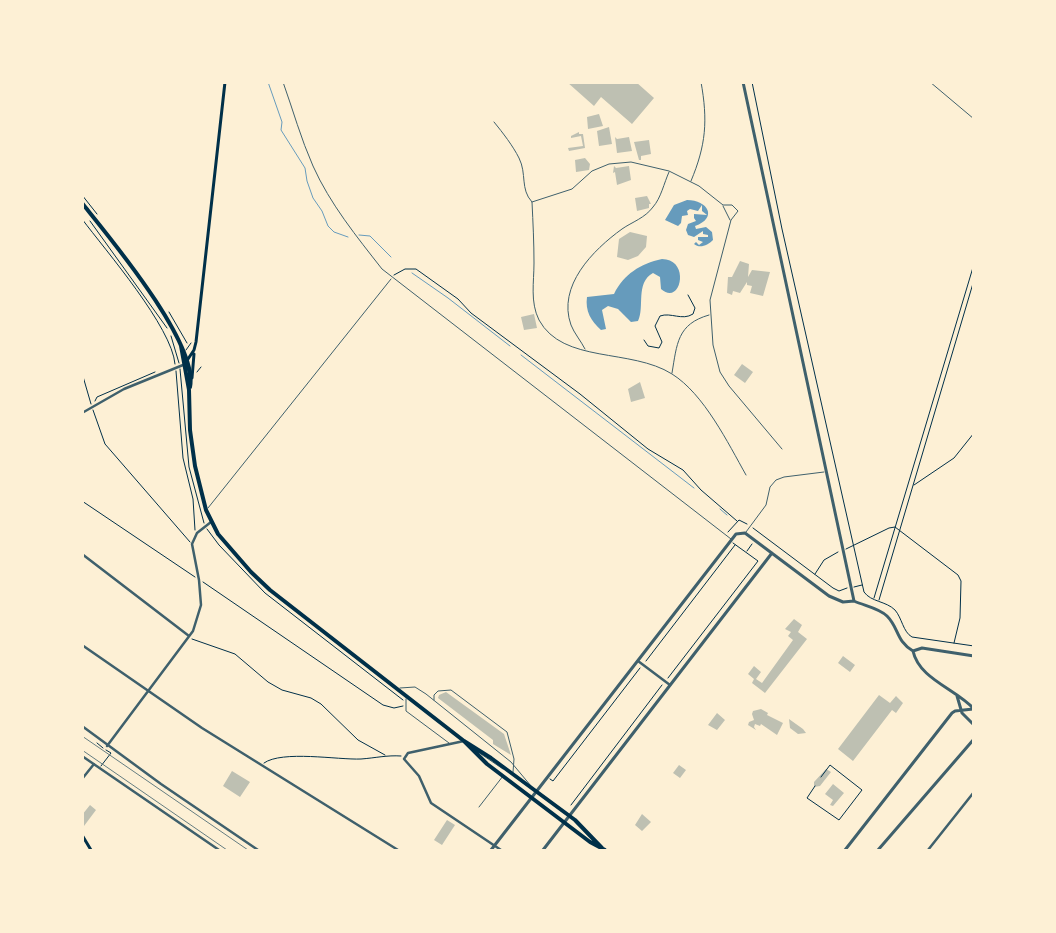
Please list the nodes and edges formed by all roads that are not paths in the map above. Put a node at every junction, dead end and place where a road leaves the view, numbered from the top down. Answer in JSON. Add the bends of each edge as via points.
{"nodes":[{"id":1,"x":225,"y":82,"type":"edge"},
{"id":2,"x":283,"y":82,"type":"edge"},
{"id":3,"x":701,"y":82,"type":"edge"},
{"id":4,"x":743,"y":82,"type":"edge"},
{"id":5,"x":930,"y":82,"type":"edge"},
{"id":6,"x":974,"y":119,"type":"edge"},
{"id":7,"x":494,"y":122,"type":"dead end"},
{"id":8,"x":669,"y":171,"type":"junction"},
{"id":9,"x":691,"y":182,"type":"junction"},
{"id":10,"x":82,"y":202,"type":"edge"},
{"id":11,"x":532,"y":202,"type":"junction"},
{"id":12,"x":723,"y":205,"type":"junction"},
{"id":13,"x":731,"y":220,"type":"junction"},
{"id":14,"x":392,"y":278,"type":"junction"},
{"id":15,"x":710,"y":315,"type":"junction"},
{"id":16,"x":181,"y":346,"type":"junction"},
{"id":17,"x":194,"y":350,"type":"junction"},
{"id":18,"x":585,"y":350,"type":"junction"},
{"id":19,"x":188,"y":360,"type":"junction"},
{"id":20,"x":181,"y":365,"type":"junction"},
{"id":21,"x":672,"y":374,"type":"junction"},
{"id":22,"x":192,"y":378,"type":"junction"},
{"id":23,"x":189,"y":390,"type":"junction"},
{"id":24,"x":82,"y":413,"type":"edge"},
{"id":25,"x":782,"y":450,"type":"dead end"},
{"id":26,"x":828,"y":471,"type":"junction"},
{"id":27,"x":746,"y":475,"type":"dead end"},
{"id":28,"x":206,"y":510,"type":"junction"},
{"id":29,"x":211,"y":522,"type":"junction"},
{"id":30,"x":745,"y":533,"type":"junction"},
{"id":31,"x":731,"y":540,"type":"junction"},
{"id":32,"x":82,"y":554,"type":"edge"},
{"id":33,"x":772,"y":554,"type":"junction"},
{"id":34,"x":854,"y":601,"type":"junction"},
{"id":35,"x":189,"y":636,"type":"junction"},
{"id":36,"x":82,"y":645,"type":"edge"},
{"id":37,"x":913,"y":650,"type":"junction"},
{"id":38,"x":974,"y":656,"type":"edge"},
{"id":39,"x":638,"y":661,"type":"junction"},
{"id":40,"x":670,"y":686,"type":"junction"},
{"id":41,"x":398,"y":688,"type":"junction"},
{"id":42,"x":148,"y":691,"type":"junction"},
{"id":43,"x":956,"y":695,"type":"junction"},
{"id":44,"x":407,"y":696,"type":"junction"},
{"id":45,"x":434,"y":700,"type":"junction"},
{"id":46,"x":974,"y":709,"type":"edge"},
{"id":47,"x":960,"y":710,"type":"junction"},
{"id":48,"x":974,"y":725,"type":"edge"},
{"id":49,"x":82,"y":726,"type":"edge"},
{"id":50,"x":974,"y":738,"type":"edge"},
{"id":51,"x":464,"y":741,"type":"junction"},
{"id":52,"x":452,"y":745,"type":"junction"},
{"id":53,"x":107,"y":746,"type":"junction"},
{"id":54,"x":467,"y":746,"type":"junction"},
{"id":55,"x":82,"y":756,"type":"edge"},
{"id":56,"x":511,"y":762,"type":"junction"},
{"id":57,"x":94,"y":764,"type":"junction"},
{"id":58,"x":513,"y":765,"type":"junction"},
{"id":59,"x":505,"y":769,"type":"junction"},
{"id":60,"x":512,"y":774,"type":"junction"},
{"id":61,"x":504,"y":776,"type":"junction"},
{"id":62,"x":82,"y":779,"type":"edge"},
{"id":63,"x":513,"y":783,"type":"junction"},
{"id":64,"x":538,"y":790,"type":"junction"},
{"id":65,"x":974,"y":792,"type":"edge"},
{"id":66,"x":532,"y":798,"type":"junction"},
{"id":67,"x":479,"y":806,"type":"dead end"},
{"id":68,"x":571,"y":813,"type":"junction"},
{"id":69,"x":564,"y":822,"type":"junction"},
{"id":70,"x":82,"y":835,"type":"edge"},
{"id":71,"x":495,"y":846,"type":"junction"},
{"id":72,"x":604,"y":849,"type":"edge"},
{"id":73,"x":91,"y":850,"type":"edge"},
{"id":74,"x":219,"y":850,"type":"edge"},
{"id":75,"x":258,"y":850,"type":"edge"},
{"id":76,"x":398,"y":850,"type":"edge"},
{"id":77,"x":491,"y":850,"type":"edge"},
{"id":78,"x":501,"y":850,"type":"edge"},
{"id":79,"x":543,"y":850,"type":"edge"},
{"id":80,"x":845,"y":850,"type":"edge"},
{"id":81,"x":878,"y":850,"type":"edge"},
{"id":82,"x":928,"y":850,"type":"edge"}],
"edges":[{"from":1,"to":17,"type":"main road"},
{"from":2,"to":14,"type":"lane","via":[[313,166],[332,201]]},
{"from":3,"to":9,"type":"lane","via":[[706,130]]},
{"from":4,"to":26,"type":"street"},
{"from":5,"to":6,"type":"lane"},
{"from":7,"to":11,"type":"lane","via":[[519,158],[524,191]]},
{"from":8,"to":9,"type":"lane"},
{"from":8,"to":11,"type":"lane","via":[[631,162],[609,164],[592,171],[572,189]]},
{"from":8,"to":18,"type":"lane","via":[[655,206],[597,248],[574,283],[569,312]]},
{"from":9,"to":12,"type":"lane"},
{"from":10,"to":16,"type":"main road","via":[[152,298]]},
{"from":11,"to":18,"type":"lane","via":[[533,288],[537,314],[555,338],[571,348]]},
{"from":12,"to":13,"type":"lane"},
{"from":12,"to":13,"type":"lane","via":[[734,206],[738,211]]},
{"from":13,"to":15,"type":"lane","via":[[710,300]]},
{"from":14,"to":28,"type":"lane"},
{"from":14,"to":31,"type":"lane"},
{"from":15,"to":21,"type":"lane","via":[[696,319],[683,330]]},
{"from":15,"to":25,"type":"lane","via":[[720,372]]},
{"from":16,"to":19,"type":"main road"},
{"from":16,"to":20,"type":"main road"},
{"from":17,"to":19,"type":"main road"},
{"from":17,"to":22,"type":"main road"},
{"from":18,"to":21,"type":"lane","via":[[641,360]]},
{"from":19,"to":20,"type":"main road"},
{"from":19,"to":22,"type":"main road"},
{"from":20,"to":23,"type":"main road"},
{"from":20,"to":24,"type":"street","via":[[124,389]]},
{"from":21,"to":27,"type":"lane","via":[[695,395]]},
{"from":22,"to":23,"type":"main road"},
{"from":23,"to":28,"type":"main road","via":[[191,439]]},
{"from":26,"to":30,"type":"lane","via":[[776,480],[770,487],[766,504]]},
{"from":26,"to":34,"type":"street"},
{"from":28,"to":29,"type":"main road"},
{"from":29,"to":35,"type":"street","via":[[197,533],[192,544],[199,580],[200,613]]},
{"from":29,"to":41,"type":"main road","via":[[227,546],[259,580]]},
{"from":30,"to":31,"type":"street","via":[[740,532]]},
{"from":30,"to":33,"type":"street"},
{"from":31,"to":39,"type":"street"},
{"from":32,"to":35,"type":"street"},
{"from":33,"to":34,"type":"street","via":[[829,596],[843,602]]},
{"from":33,"to":40,"type":"street"},
{"from":34,"to":37,"type":"street","via":[[884,614],[891,620],[900,641]]},
{"from":35,"to":42,"type":"street"},
{"from":36,"to":42,"type":"street"},
{"from":37,"to":38,"type":"street","via":[[922,648]]},
{"from":37,"to":43,"type":"street","via":[[922,669]]},
{"from":39,"to":40,"type":"street"},
{"from":39,"to":64,"type":"street"},
{"from":40,"to":68,"type":"street"},
{"from":41,"to":44,"type":"main road"},
{"from":41,"to":45,"type":"lane","via":[[415,687]]},
{"from":42,"to":53,"type":"street"},
{"from":42,"to":76,"type":"street","via":[[232,748]]},
{"from":43,"to":46,"type":"street"},
{"from":43,"to":47,"type":"street"},
{"from":44,"to":51,"type":"main road"},
{"from":44,"to":52,"type":"lane","via":[[406,711]]},
{"from":45,"to":56,"type":"lane"},
{"from":45,"to":58,"type":"lane","via":[[438,691],[451,690],[507,732],[513,750]]},
{"from":46,"to":47,"type":"street"},
{"from":47,"to":48,"type":"street"},
{"from":47,"to":80,"type":"street","via":[[950,716]]},
{"from":49,"to":53,"type":"street"},
{"from":50,"to":81,"type":"street"},
{"from":51,"to":52,"type":"street"},
{"from":51,"to":54,"type":"main road"},
{"from":51,"to":59,"type":"main road"},
{"from":52,"to":71,"type":"street","via":[[408,753],[404,757],[431,803]]},
{"from":53,"to":75,"type":"street"},
{"from":54,"to":59,"type":"lane","via":[[501,770]]},
{"from":54,"to":61,"type":"main road"},
{"from":55,"to":57,"type":"street"},
{"from":56,"to":58,"type":"lane"},
{"from":56,"to":59,"type":"lane"},
{"from":57,"to":62,"type":"street"},
{"from":57,"to":74,"type":"street"},
{"from":58,"to":60,"type":"lane"},
{"from":58,"to":64,"type":"lane"},
{"from":59,"to":60,"type":"main road"},
{"from":60,"to":63,"type":"lane"},
{"from":60,"to":64,"type":"main road"},
{"from":61,"to":63,"type":"main road"},
{"from":61,"to":67,"type":"lane"},
{"from":63,"to":66,"type":"main road"},
{"from":64,"to":66,"type":"street"},
{"from":64,"to":68,"type":"main road"},
{"from":65,"to":82,"type":"street"},
{"from":66,"to":69,"type":"main road"},
{"from":66,"to":71,"type":"street"},
{"from":68,"to":69,"type":"street"},
{"from":68,"to":72,"type":"main road"},
{"from":69,"to":72,"type":"main road"},
{"from":69,"to":79,"type":"street"},
{"from":70,"to":73,"type":"main road"},
{"from":71,"to":77,"type":"street"},
{"from":71,"to":78,"type":"street"}]}
